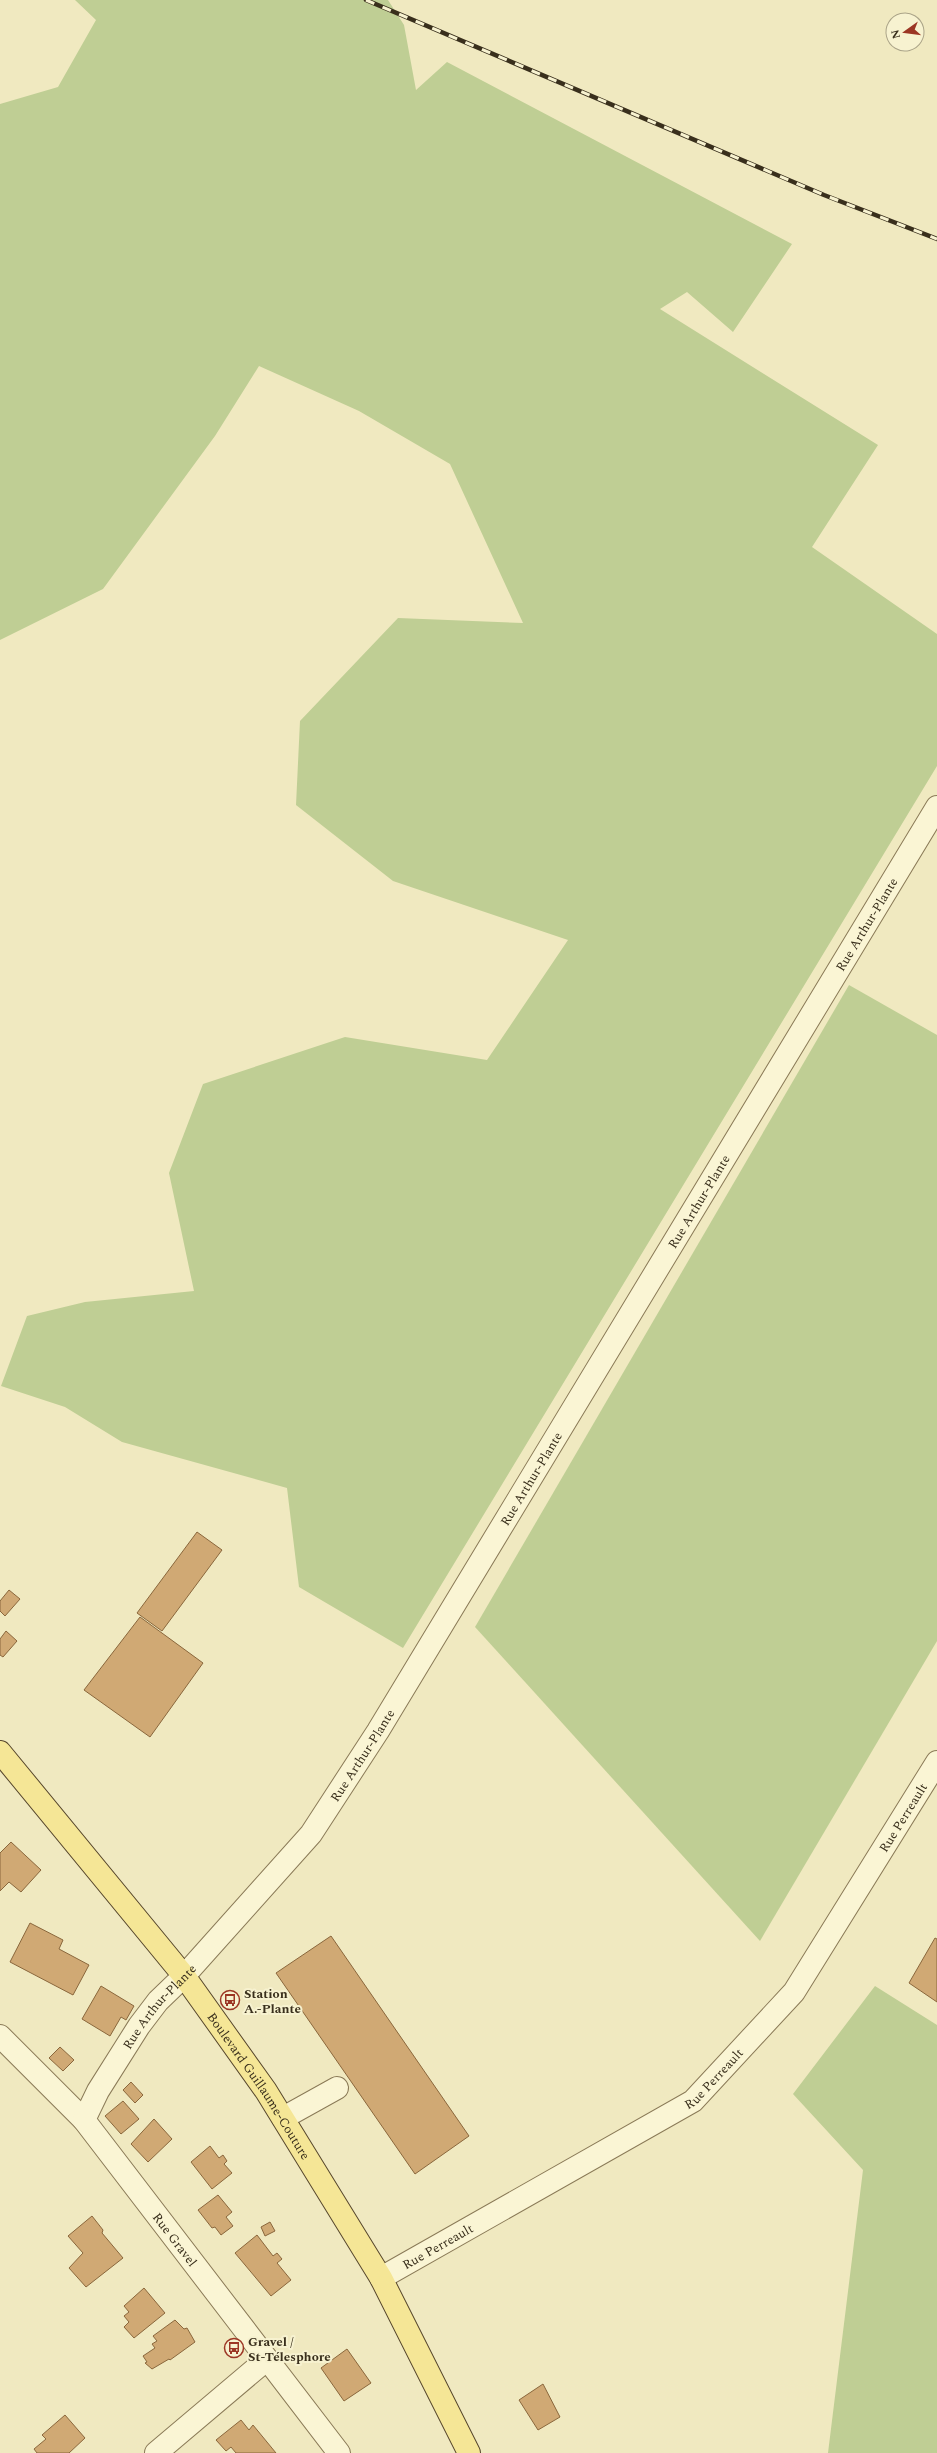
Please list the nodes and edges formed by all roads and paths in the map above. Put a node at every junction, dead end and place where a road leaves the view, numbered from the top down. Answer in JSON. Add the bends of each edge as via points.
{"nodes":[{"id":1,"x":937,"y":807,"type":"edge"},
{"id":2,"x":0,"y":1752,"type":"edge"},
{"id":3,"x":937,"y":1762,"type":"edge"},
{"id":4,"x":184,"y":1976,"type":"junction"},
{"id":5,"x":0,"y":2036,"type":"edge"},
{"id":6,"x":337,"y":2088,"type":"dead end"},
{"id":7,"x":283,"y":2118,"type":"junction"},
{"id":8,"x":84,"y":2120,"type":"junction"},
{"id":9,"x":381,"y":2278,"type":"junction"},
{"id":10,"x":266,"y":2360,"type":"junction"},
{"id":11,"x":156,"y":2453,"type":"edge"},
{"id":12,"x":339,"y":2453,"type":"edge"},
{"id":13,"x":469,"y":2453,"type":"edge"}],
"edges":[{"from":1,"to":4,"type":"street","name":"Rue Arthur-Plante","via":[[378,1731],[311,1834]]},
{"from":2,"to":4,"type":"main road","name":"Boulevard Guillaume-Couture"},
{"from":3,"to":9,"type":"street","name":"Rue Perreault","via":[[794,1992],[693,2101]]},
{"from":4,"to":7,"type":"main road","name":"Boulevard Guillaume-Couture"},
{"from":4,"to":8,"type":"street","name":"Rue Arthur-Plante","via":[[158,2001],[139,2026],[98,2091]]},
{"from":5,"to":8,"type":"street","name":"Rue Gravel"},
{"from":6,"to":7,"type":"street"},
{"from":7,"to":9,"type":"main road","name":"Boulevard Guillaume-Couture"},
{"from":8,"to":10,"type":"street","name":"Rue Gravel","via":[[129,2176]]},
{"from":9,"to":13,"type":"main road","name":"Boulevard Guillaume-Couture"},
{"from":10,"to":11,"type":"street"},
{"from":10,"to":12,"type":"street","name":"Rue Gravel"}]}
